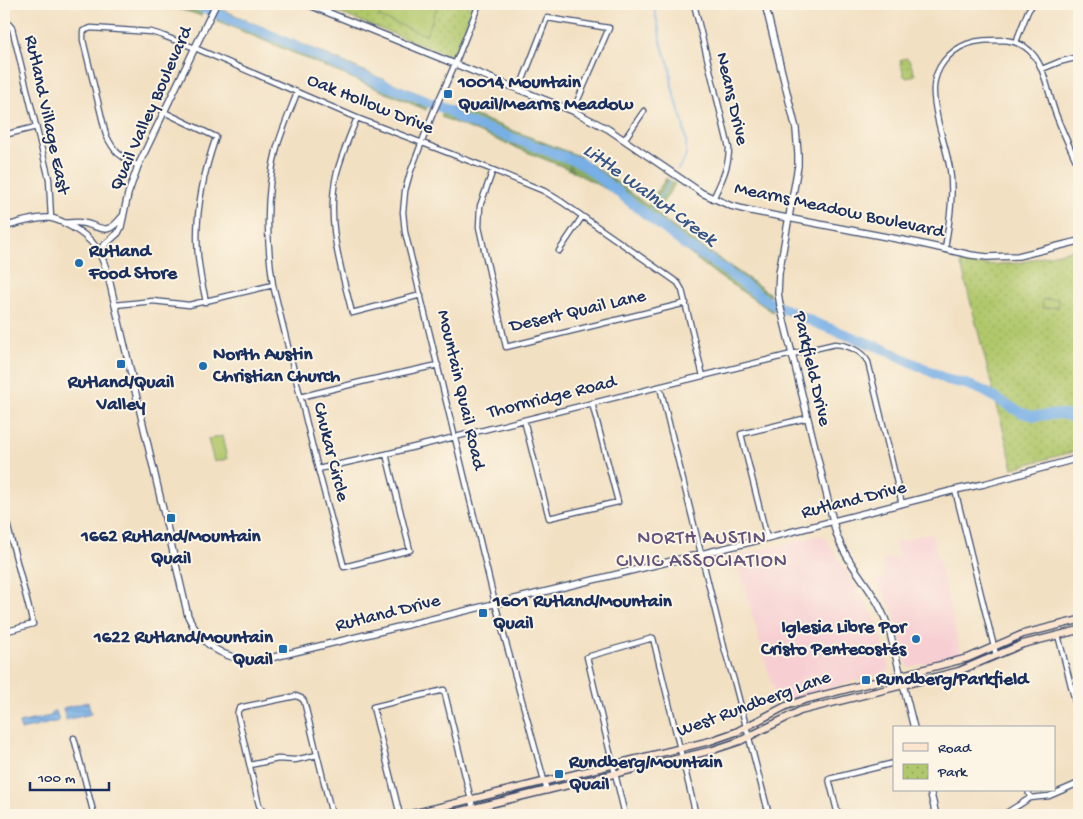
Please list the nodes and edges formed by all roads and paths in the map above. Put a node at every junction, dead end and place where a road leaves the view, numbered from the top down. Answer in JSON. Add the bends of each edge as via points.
{"nodes":[{"id":1,"x":216,"y":4,"type":"edge"},
{"id":2,"x":307,"y":4,"type":"edge"},
{"id":3,"x":479,"y":4,"type":"edge"},
{"id":4,"x":694,"y":4,"type":"edge"},
{"id":5,"x":766,"y":4,"type":"edge"},
{"id":6,"x":1033,"y":4,"type":"edge"},
{"id":7,"x":5,"y":20,"type":"edge"},
{"id":8,"x":1016,"y":42,"type":"junction"},
{"id":9,"x":195,"y":48,"type":"junction"},
{"id":10,"x":1079,"y":57,"type":"edge"},
{"id":11,"x":455,"y":64,"type":"junction"},
{"id":12,"x":1042,"y":68,"type":"junction"},
{"id":13,"x":519,"y":90,"type":"junction"},
{"id":14,"x":297,"y":93,"type":"junction"},
{"id":15,"x":573,"y":111,"type":"junction"},
{"id":16,"x":644,"y":111,"type":"dead end"},
{"id":17,"x":164,"y":112,"type":"junction"},
{"id":18,"x":357,"y":118,"type":"junction"},
{"id":19,"x":36,"y":127,"type":"junction"},
{"id":20,"x":4,"y":135,"type":"edge"},
{"id":21,"x":624,"y":140,"type":"junction"},
{"id":22,"x":422,"y":142,"type":"junction"},
{"id":23,"x":138,"y":166,"type":"junction"},
{"id":24,"x":1079,"y":168,"type":"edge"},
{"id":25,"x":494,"y":170,"type":"junction"},
{"id":26,"x":713,"y":198,"type":"junction"},
{"id":27,"x":124,"y":216,"type":"junction"},
{"id":28,"x":582,"y":216,"type":"junction"},
{"id":29,"x":50,"y":218,"type":"junction"},
{"id":30,"x":788,"y":218,"type":"junction"},
{"id":31,"x":65,"y":223,"type":"junction"},
{"id":32,"x":4,"y":227,"type":"edge"},
{"id":33,"x":1079,"y":241,"type":"edge"},
{"id":34,"x":945,"y":249,"type":"junction"},
{"id":35,"x":98,"y":250,"type":"junction"},
{"id":36,"x":559,"y":252,"type":"dead end"},
{"id":37,"x":273,"y":285,"type":"junction"},
{"id":38,"x":421,"y":295,"type":"junction"},
{"id":39,"x":206,"y":302,"type":"junction"},
{"id":40,"x":686,"y":303,"type":"junction"},
{"id":41,"x":115,"y":305,"type":"junction"},
{"id":42,"x":792,"y":354,"type":"junction"},
{"id":43,"x":438,"y":365,"type":"junction"},
{"id":44,"x":703,"y":376,"type":"junction"},
{"id":45,"x":660,"y":387,"type":"junction"},
{"id":46,"x":300,"y":397,"type":"junction"},
{"id":47,"x":592,"y":403,"type":"junction"},
{"id":48,"x":807,"y":418,"type":"junction"},
{"id":49,"x":524,"y":420,"type":"junction"},
{"id":50,"x":455,"y":436,"type":"junction"},
{"id":51,"x":386,"y":454,"type":"junction"},
{"id":52,"x":1079,"y":458,"type":"edge"},
{"id":53,"x":318,"y":469,"type":"junction"},
{"id":54,"x":955,"y":490,"type":"junction"},
{"id":55,"x":902,"y":504,"type":"junction"},
{"id":56,"x":4,"y":512,"type":"edge"},
{"id":57,"x":833,"y":522,"type":"junction"},
{"id":58,"x":767,"y":538,"type":"junction"},
{"id":59,"x":701,"y":554,"type":"junction"},
{"id":60,"x":496,"y":604,"type":"junction"},
{"id":61,"x":1079,"y":620,"type":"edge"},
{"id":62,"x":1079,"y":630,"type":"edge"},
{"id":63,"x":4,"y":632,"type":"edge"},
{"id":64,"x":1058,"y":636,"type":"junction"},
{"id":65,"x":994,"y":646,"type":"junction"},
{"id":66,"x":996,"y":655,"type":"junction"},
{"id":67,"x":901,"y":675,"type":"junction"},
{"id":68,"x":903,"y":684,"type":"junction"},
{"id":69,"x":811,"y":698,"type":"junction"},
{"id":70,"x":814,"y":707,"type":"junction"},
{"id":71,"x":1079,"y":717,"type":"edge"},
{"id":72,"x":914,"y":726,"type":"edge"},
{"id":73,"x":746,"y":727,"type":"junction"},
{"id":74,"x":749,"y":736,"type":"junction"},
{"id":75,"x":74,"y":738,"type":"dead end"},
{"id":76,"x":679,"y":748,"type":"junction"},
{"id":77,"x":318,"y":755,"type":"junction"},
{"id":78,"x":681,"y":758,"type":"junction"},
{"id":79,"x":893,"y":763,"type":"edge"},
{"id":80,"x":250,"y":765,"type":"junction"},
{"id":81,"x":613,"y":765,"type":"junction"},
{"id":82,"x":615,"y":774,"type":"junction"},
{"id":83,"x":544,"y":781,"type":"junction"},
{"id":84,"x":1079,"y":783,"type":"edge"},
{"id":85,"x":547,"y":790,"type":"junction"},
{"id":86,"x":930,"y":792,"type":"edge"},
{"id":87,"x":1028,"y":792,"type":"edge"},
{"id":88,"x":1030,"y":798,"type":"junction"},
{"id":89,"x":471,"y":799,"type":"junction"},
{"id":90,"x":473,"y":808,"type":"junction"},
{"id":91,"x":263,"y":812,"type":"dead end"},
{"id":92,"x":94,"y":815,"type":"edge"},
{"id":93,"x":332,"y":815,"type":"edge"},
{"id":94,"x":400,"y":815,"type":"edge"},
{"id":95,"x":407,"y":815,"type":"edge"},
{"id":96,"x":445,"y":815,"type":"edge"},
{"id":97,"x":625,"y":815,"type":"edge"},
{"id":98,"x":696,"y":815,"type":"edge"},
{"id":99,"x":769,"y":815,"type":"edge"},
{"id":100,"x":838,"y":815,"type":"edge"},
{"id":101,"x":936,"y":815,"type":"edge"},
{"id":102,"x":1004,"y":815,"type":"edge"}],
"edges":[{"from":1,"to":9,"type":"street","name":"Quail Valley Boulevard"},
{"from":2,"to":11,"type":"street","name":"Mearns Meadow Boulevard"},
{"from":3,"to":11,"type":"street","name":"Mountain Quail Road"},
{"from":4,"to":26,"type":"street","name":"Neans Drive","via":[[729,148],[727,168]]},
{"from":5,"to":30,"type":"street","name":"Parkfield Drive","via":[[798,142],[798,166]]},
{"from":6,"to":8,"type":"street"},
{"from":7,"to":19,"type":"street","name":"Rutland Village East","via":[[12,28]]},
{"from":8,"to":12,"type":"street","via":[[1031,51]]},
{"from":8,"to":34,"type":"street","via":[[988,40],[964,45],[947,58],[936,76],[934,105],[950,170],[952,198]]},
{"from":9,"to":14,"type":"street","name":"Oak Hollow Drive"},
{"from":9,"to":17,"type":"street","name":"Quail Valley Boulevard"},
{"from":9,"to":23,"type":"street","name":"Oak Hollow Drive","via":[[151,32],[91,28],[83,31],[82,40],[106,135],[117,154]]},
{"from":10,"to":12,"type":"street"},
{"from":11,"to":13,"type":"street","name":"Mearns Meadow Boulevard"},
{"from":11,"to":22,"type":"street","name":"Mountain Quail Road"},
{"from":12,"to":24,"type":"street","via":[[1056,114]]},
{"from":13,"to":15,"type":"street","name":"Mearns Meadow Boulevard"},
{"from":13,"to":15,"type":"street","via":[[547,18],[609,28]]},
{"from":14,"to":18,"type":"street","name":"Oak Hollow Drive"},
{"from":14,"to":37,"type":"street","name":"Chukar Circle","via":[[282,130],[269,192],[268,236]]},
{"from":15,"to":21,"type":"street","name":"Mearns Meadow Boulevard"},
{"from":16,"to":21,"type":"street"},
{"from":17,"to":23,"type":"street","name":"Quail Valley Boulevard"},
{"from":17,"to":39,"type":"street","via":[[216,137],[201,188],[197,224],[198,256]]},
{"from":18,"to":22,"type":"street","name":"Oak Hollow Drive"},
{"from":18,"to":38,"type":"street","via":[[339,165],[333,211],[336,247],[352,313]]},
{"from":19,"to":20,"type":"street"},
{"from":19,"to":29,"type":"street","name":"Rutland Village East","via":[[49,179]]},
{"from":21,"to":26,"type":"street","name":"Mearns Meadow Boulevard","via":[[693,188]]},
{"from":22,"to":25,"type":"street","name":"Oak Hollow Drive"},
{"from":22,"to":38,"type":"street","name":"Mountain Quail Road","via":[[407,182],[403,212]]},
{"from":23,"to":27,"type":"street","name":"Quail Valley Boulevard"},
{"from":25,"to":28,"type":"street","name":"Oak Hollow Drive","via":[[553,196]]},
{"from":25,"to":40,"type":"street","name":"Desert Quail Lane","via":[[482,200],[479,227],[506,347]]},
{"from":26,"to":30,"type":"street","name":"Mearns Meadow Boulevard","via":[[739,208]]},
{"from":27,"to":31,"type":"street","via":[[107,229]]},
{"from":27,"to":35,"type":"street","name":"Quail Valley Boulevard","via":[[118,233]]},
{"from":28,"to":36,"type":"street"},
{"from":28,"to":40,"type":"street","name":"Oak Hollow Drive","via":[[675,280]]},
{"from":29,"to":31,"type":"street","name":"Rutland Drive"},
{"from":29,"to":32,"type":"street","name":"Rutland Drive"},
{"from":30,"to":34,"type":"street","name":"Mearns Meadow Boulevard"},
{"from":30,"to":42,"type":"street","name":"Parkfield Drive","via":[[778,293]]},
{"from":31,"to":35,"type":"street","name":"Rutland Drive","via":[[82,232]]},
{"from":33,"to":34,"type":"street","name":"Mearns Meadow Boulevard","via":[[1003,257]]},
{"from":35,"to":41,"type":"street","name":"Rutland Drive"},
{"from":37,"to":39,"type":"street"},
{"from":37,"to":46,"type":"street","name":"Chukar Circle"},
{"from":38,"to":43,"type":"street","name":"Mountain Quail Road"},
{"from":39,"to":41,"type":"street","via":[[189,305],[153,301]]},
{"from":40,"to":44,"type":"street","name":"Oak Hollow Drive"},
{"from":41,"to":60,"type":"street","name":"Rutland Drive","via":[[185,607],[192,624],[208,644],[235,658],[266,659]]},
{"from":42,"to":44,"type":"street","name":"Thornridge Road"},
{"from":42,"to":48,"type":"street","name":"Parkfield Drive"},
{"from":42,"to":55,"type":"street","name":"Thornridge Road","via":[[842,344],[866,359]]},
{"from":43,"to":46,"type":"street"},
{"from":43,"to":50,"type":"street","name":"Mountain Quail Road"},
{"from":44,"to":45,"type":"street","name":"Thornridge Road"},
{"from":45,"to":47,"type":"street","name":"Thornridge Road"},
{"from":45,"to":59,"type":"street"},
{"from":46,"to":53,"type":"street","name":"Chukar Circle"},
{"from":47,"to":49,"type":"street","name":"Thornridge Road"},
{"from":47,"to":49,"type":"street","via":[[618,502],[550,518]]},
{"from":48,"to":57,"type":"street","name":"Parkfield Drive"},
{"from":48,"to":58,"type":"street","via":[[741,434]]},
{"from":49,"to":50,"type":"street","name":"Thornridge Road"},
{"from":50,"to":51,"type":"street","name":"Thornridge Road"},
{"from":50,"to":60,"type":"street","name":"Mountain Quail Road"},
{"from":51,"to":53,"type":"street","name":"Thornridge Road"},
{"from":51,"to":53,"type":"street","name":"Chukar Circle","via":[[410,550],[344,567]]},
{"from":52,"to":54,"type":"street","name":"Rutland Drive"},
{"from":54,"to":55,"type":"street","name":"Rutland Drive"},
{"from":54,"to":65,"type":"street"},
{"from":55,"to":57,"type":"street","name":"Rutland Drive"},
{"from":56,"to":63,"type":"street","via":[[32,624]]},
{"from":57,"to":58,"type":"street","name":"Rutland Drive"},
{"from":57,"to":67,"type":"street","name":"Parkfield Drive","via":[[840,545],[881,608]]},
{"from":58,"to":59,"type":"street","name":"Rutland Drive"},
{"from":59,"to":60,"type":"street","name":"Rutland Drive"},
{"from":59,"to":73,"type":"street"},
{"from":60,"to":83,"type":"street","name":"Mountain Quail Road"},
{"from":61,"to":65,"type":"main road","name":"West Rundberg Lane","via":[[1023,634]]},
{"from":62,"to":64,"type":"main road","name":"West Rundberg Lane"},
{"from":64,"to":66,"type":"main road","name":"West Rundberg Lane","via":[[1023,644]]},
{"from":64,"to":71,"type":"street"},
{"from":65,"to":66,"type":"street"},
{"from":65,"to":67,"type":"main road","name":"West Rundberg Lane","via":[[968,658]]},
{"from":66,"to":68,"type":"main road","name":"West Rundberg Lane","via":[[959,671]]},
{"from":67,"to":68,"type":"street","name":"Parkfield Drive"},
{"from":67,"to":69,"type":"main road","name":"West Rundberg Lane"},
{"from":68,"to":70,"type":"main road","name":"West Rundberg Lane"},
{"from":68,"to":72,"type":"street","name":"Parkfield Drive"},
{"from":69,"to":70,"type":"main road"},
{"from":69,"to":73,"type":"main road","name":"West Rundberg Lane","via":[[786,706]]},
{"from":70,"to":74,"type":"main road","name":"West Rundberg Lane"},
{"from":73,"to":74,"type":"street"},
{"from":73,"to":76,"type":"main road","name":"West Rundberg Lane","via":[[710,741]]},
{"from":74,"to":78,"type":"main road","name":"West Rundberg Lane"},
{"from":74,"to":99,"type":"street"},
{"from":75,"to":92,"type":"street"},
{"from":76,"to":78,"type":"street"},
{"from":76,"to":81,"type":"main road","name":"West Rundberg Lane"},
{"from":76,"to":81,"type":"street","via":[[653,638],[587,657]]},
{"from":77,"to":80,"type":"street"},
{"from":77,"to":80,"type":"street","via":[[304,701],[294,696],[238,710]]},
{"from":77,"to":93,"type":"street"},
{"from":78,"to":82,"type":"main road","name":"West Rundberg Lane"},
{"from":78,"to":98,"type":"street"},
{"from":79,"to":100,"type":"street","via":[[829,779]]},
{"from":80,"to":91,"type":"street"},
{"from":81,"to":82,"type":"street"},
{"from":81,"to":83,"type":"main road","name":"West Rundberg Lane"},
{"from":82,"to":85,"type":"main road","name":"West Rundberg Lane"},
{"from":82,"to":97,"type":"street"},
{"from":83,"to":85,"type":"street","name":"Mountain Quail Road"},
{"from":83,"to":89,"type":"main road","name":"West Rundberg Lane"},
{"from":84,"to":88,"type":"street","via":[[1049,796]]},
{"from":85,"to":90,"type":"main road","name":"West Rundberg Lane"},
{"from":86,"to":101,"type":"street"},
{"from":87,"to":88,"type":"street"},
{"from":88,"to":102,"type":"street"},
{"from":89,"to":90,"type":"street"},
{"from":89,"to":94,"type":"street","via":[[444,690],[374,708]]},
{"from":89,"to":95,"type":"main road","name":"West Rundberg Lane"},
{"from":90,"to":96,"type":"main road","name":"West Rundberg Lane"}]}
